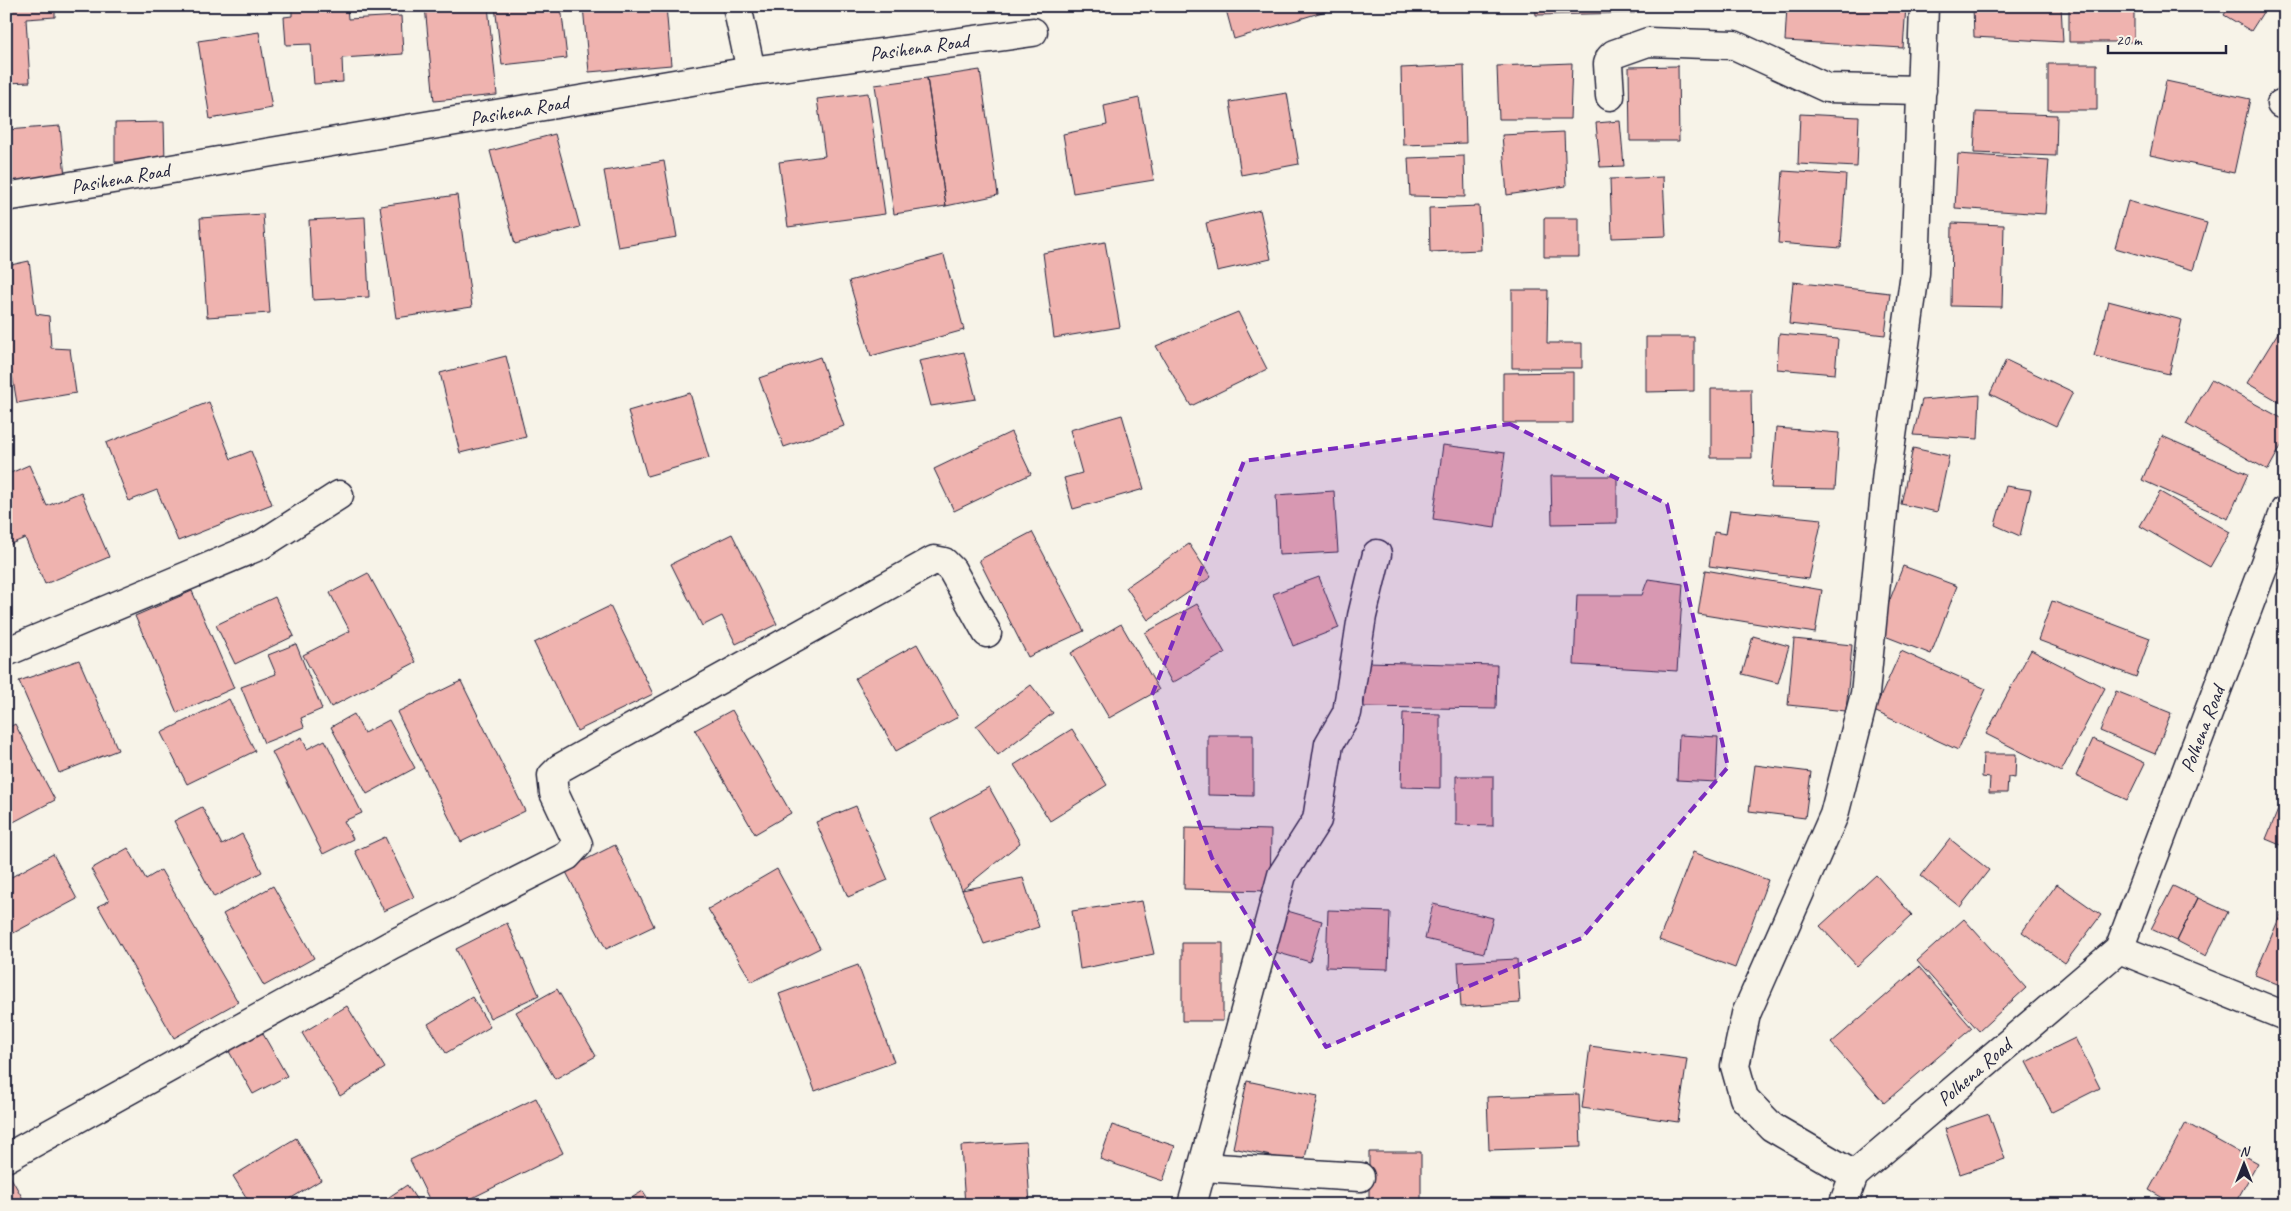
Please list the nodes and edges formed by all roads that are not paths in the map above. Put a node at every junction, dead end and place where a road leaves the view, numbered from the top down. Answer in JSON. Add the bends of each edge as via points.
{"nodes":[{"id":1,"x":737,"y":6,"type":"edge"},
{"id":2,"x":1924,"y":6,"type":"edge"},
{"id":3,"x":1033,"y":32,"type":"dead end"},
{"id":4,"x":751,"y":70,"type":"junction"},
{"id":5,"x":1922,"y":90,"type":"junction"},
{"id":6,"x":1610,"y":96,"type":"dead end"},
{"id":7,"x":6,"y":197,"type":"edge"},
{"id":8,"x":339,"y":495,"type":"dead end"},
{"id":9,"x":2285,"y":510,"type":"edge"},
{"id":10,"x":1377,"y":554,"type":"dead end"},
{"id":11,"x":987,"y":633,"type":"dead end"},
{"id":12,"x":6,"y":652,"type":"edge"},
{"id":13,"x":2119,"y":949,"type":"junction"},
{"id":14,"x":2285,"y":1016,"type":"edge"},
{"id":15,"x":6,"y":1158,"type":"edge"},
{"id":16,"x":1202,"y":1167,"type":"junction"},
{"id":17,"x":1854,"y":1175,"type":"junction"},
{"id":18,"x":1360,"y":1177,"type":"dead end"},
{"id":19,"x":1192,"y":1205,"type":"edge"},
{"id":20,"x":1843,"y":1205,"type":"edge"}],
"edges":[{"from":1,"to":4,"type":"street"},
{"from":2,"to":5,"type":"street"},
{"from":3,"to":4,"type":"street","name":"Pasihena Road"},
{"from":4,"to":7,"type":"street","name":"Pasihena Road"},
{"from":5,"to":6,"type":"street","via":[[1827,88],[1734,44],[1648,42],[1610,58]]},
{"from":5,"to":17,"type":"street","via":[[1915,274],[1887,471],[1865,694],[1834,815],[1746,1014],[1735,1066],[1744,1098],[1772,1127]]},
{"from":8,"to":12,"type":"street","via":[[261,545]]},
{"from":9,"to":13,"type":"street","name":"Polhena Road"},
{"from":10,"to":16,"type":"street","via":[[1362,616],[1347,713],[1329,744],[1317,820],[1282,875]]},
{"from":11,"to":15,"type":"street","via":[[952,570],[944,562],[934,560],[560,768],[552,776],[554,793],[578,844],[567,856],[391,945]]},
{"from":13,"to":14,"type":"street"},
{"from":13,"to":17,"type":"street","name":"Polhena Road"},
{"from":16,"to":18,"type":"street"},
{"from":16,"to":19,"type":"street"},
{"from":17,"to":20,"type":"street","name":"Polhena Road"}]}
